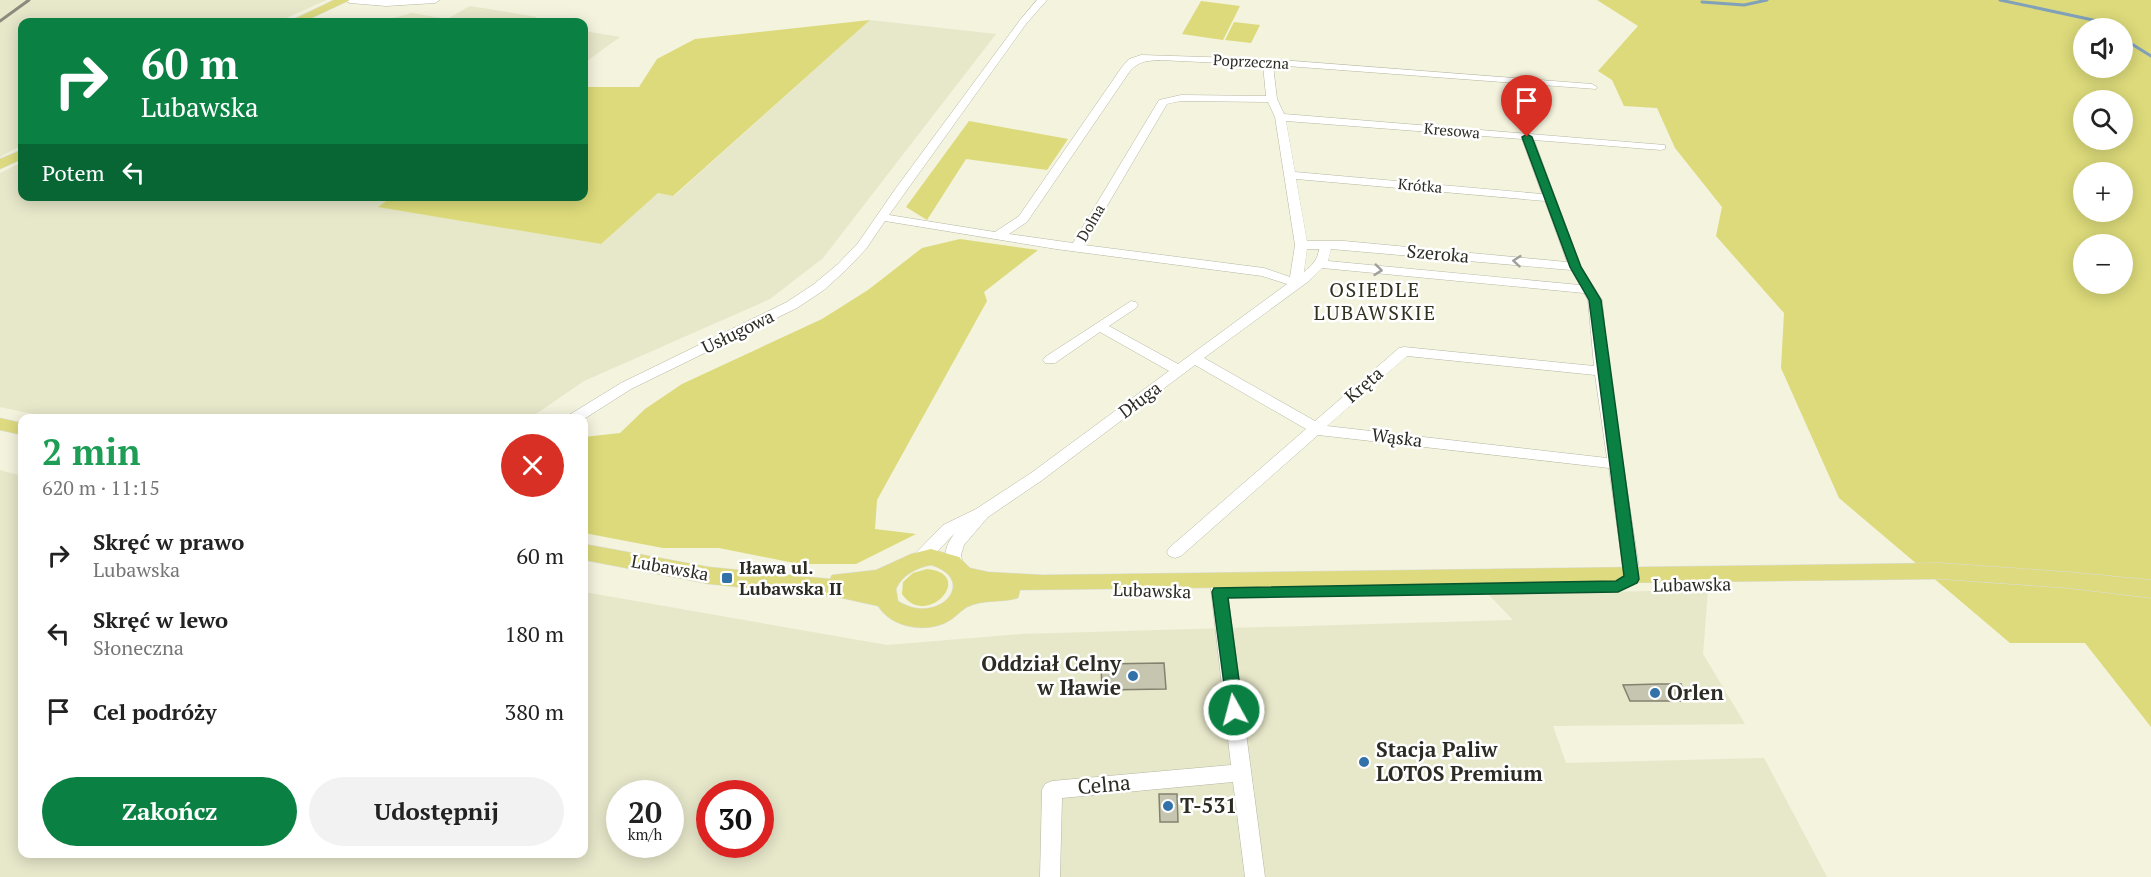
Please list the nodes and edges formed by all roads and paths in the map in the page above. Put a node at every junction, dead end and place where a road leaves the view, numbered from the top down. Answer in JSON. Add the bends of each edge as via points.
{"nodes":[{"id":1,"x":344,"y":0,"type":"edge"},
{"id":2,"x":350,"y":0,"type":"edge"},
{"id":3,"x":435,"y":0,"type":"edge"},
{"id":4,"x":1042,"y":0,"type":"edge"},
{"id":5,"x":303,"y":18,"type":"edge"},
{"id":6,"x":1268,"y":62,"type":"junction"},
{"id":7,"x":1592,"y":87,"type":"dead end"},
{"id":8,"x":1272,"y":99,"type":"junction"},
{"id":9,"x":1280,"y":117,"type":"junction"},
{"id":10,"x":1527,"y":137,"type":"junction"},
{"id":11,"x":1661,"y":147,"type":"dead end"},
{"id":12,"x":18,"y":156,"type":"edge"},
{"id":13,"x":0,"y":165,"type":"edge"},
{"id":14,"x":1290,"y":175,"type":"junction"},
{"id":15,"x":1550,"y":198,"type":"junction"},
{"id":16,"x":881,"y":217,"type":"junction"},
{"id":17,"x":996,"y":236,"type":"junction"},
{"id":18,"x":1301,"y":245,"type":"junction"},
{"id":19,"x":1325,"y":246,"type":"junction"},
{"id":20,"x":1077,"y":247,"type":"junction"},
{"id":21,"x":1320,"y":264,"type":"junction"},
{"id":22,"x":1575,"y":267,"type":"junction"},
{"id":23,"x":1296,"y":283,"type":"junction"},
{"id":24,"x":1590,"y":290,"type":"junction"},
{"id":25,"x":1131,"y":305,"type":"dead end"},
{"id":26,"x":1100,"y":327,"type":"junction"},
{"id":27,"x":1195,"y":359,"type":"junction"},
{"id":28,"x":1050,"y":360,"type":"dead end"},
{"id":29,"x":1179,"y":371,"type":"junction"},
{"id":30,"x":1602,"y":371,"type":"junction"},
{"id":31,"x":580,"y":414,"type":"edge"},
{"id":32,"x":0,"y":424,"type":"edge"},
{"id":33,"x":18,"y":428,"type":"edge"},
{"id":34,"x":1315,"y":428,"type":"junction"},
{"id":35,"x":0,"y":434,"type":"edge"},
{"id":36,"x":18,"y":438,"type":"edge"},
{"id":37,"x":1616,"y":464,"type":"junction"},
{"id":38,"x":982,"y":513,"type":"junction"},
{"id":39,"x":1175,"y":552,"type":"dead end"},
{"id":40,"x":588,"y":553,"type":"edge"},
{"id":41,"x":921,"y":558,"type":"junction"},
{"id":42,"x":959,"y":570,"type":"junction"},
{"id":43,"x":894,"y":572,"type":"junction"},
{"id":44,"x":1625,"y":581,"type":"junction"},
{"id":45,"x":792,"y":584,"type":"junction"},
{"id":46,"x":1219,"y":587,"type":"junction"},
{"id":47,"x":2151,"y":589,"type":"edge"},
{"id":48,"x":887,"y":600,"type":"junction"},
{"id":49,"x":961,"y":600,"type":"junction"},
{"id":50,"x":1242,"y":773,"type":"junction"},
{"id":51,"x":1050,"y":877,"type":"edge"},
{"id":52,"x":1255,"y":877,"type":"edge"}],
"edges":[{"from":1,"to":5,"type":"main road"},
{"from":2,"to":3,"type":"street"},
{"from":4,"to":16,"type":"street","name":"Usługowa"},
{"from":6,"to":7,"type":"street","name":"Poprzeczna"},
{"from":6,"to":8,"type":"street"},
{"from":6,"to":17,"type":"street","name":"Poprzeczna","via":[[1159,57],[1133,61],[1023,219]]},
{"from":8,"to":9,"type":"street"},
{"from":8,"to":20,"type":"street","name":"Dolna","via":[[1181,98],[1163,102]]},
{"from":9,"to":10,"type":"street","name":"Kresowa"},
{"from":9,"to":14,"type":"street"},
{"from":10,"to":11,"type":"street","name":"Kresowa"},
{"from":10,"to":15,"type":"street"},
{"from":12,"to":13,"type":"main road"},
{"from":14,"to":15,"type":"street","name":"Krótka"},
{"from":14,"to":18,"type":"street"},
{"from":15,"to":22,"type":"street"},
{"from":16,"to":17,"type":"street"},
{"from":16,"to":31,"type":"street","name":"Usługowa","via":[[842,267],[792,305],[626,386]]},
{"from":17,"to":20,"type":"street"},
{"from":18,"to":19,"type":"street","name":"Szeroka"},
{"from":18,"to":23,"type":"street"},
{"from":19,"to":21,"type":"street"},
{"from":22,"to":19,"type":"street","name":"Szeroka","one_way":true},
{"from":20,"to":23,"type":"street","name":"Dolna","via":[[1264,272]]},
{"from":21,"to":23,"type":"street","name":"Długa"},
{"from":21,"to":24,"type":"street","name":"Szeroka","one_way":true},
{"from":22,"to":24,"type":"street"},
{"from":23,"to":27,"type":"street","name":"Długa"},
{"from":24,"to":30,"type":"street","via":[[1595,300]]},
{"from":25,"to":26,"type":"street"},
{"from":26,"to":28,"type":"street"},
{"from":26,"to":29,"type":"street"},
{"from":27,"to":29,"type":"street","name":"Długa"},
{"from":27,"to":34,"type":"street","name":"Wąska"},
{"from":29,"to":38,"type":"street","name":"Długa"},
{"from":30,"to":34,"type":"street","name":"Kręta","via":[[1404,351]]},
{"from":30,"to":37,"type":"street"},
{"from":32,"to":33,"type":"main road"},
{"from":34,"to":37,"type":"street","name":"Wąska"},
{"from":34,"to":39,"type":"street","name":"Kręta"},
{"from":35,"to":36,"type":"main road"},
{"from":37,"to":44,"type":"street"},
{"from":38,"to":41,"type":"street","name":"Długa","via":[[949,529]]},
{"from":38,"to":42,"type":"street","name":"Długa","via":[[956,543],[953,555]]},
{"from":40,"to":45,"type":"main road","name":"Lubawska","via":[[727,578]]},
{"from":41,"to":42,"type":"main road","via":[[940,558]]},
{"from":41,"to":43,"type":"main road"},
{"from":42,"to":46,"type":"main road","name":"Lubawska","via":[[988,580]]},
{"from":42,"to":49,"type":"main road","via":[[966,587]]},
{"from":43,"to":45,"type":"main road","name":"Lubawska","via":[[861,580]]},
{"from":43,"to":48,"type":"main road","via":[[886,585]]},
{"from":44,"to":46,"type":"main road","name":"Lubawska"},
{"from":44,"to":47,"type":"main road","name":"Lubawska","via":[[1946,580],[1993,576]]},
{"from":45,"to":48,"type":"main road","name":"Lubawska","via":[[858,592]]},
{"from":46,"to":49,"type":"main road","name":"Lubawska","via":[[1064,589],[987,593]]},
{"from":46,"to":50,"type":"street"},
{"from":48,"to":49,"type":"main road","via":[[901,614],[922,619],[944,614]]},
{"from":50,"to":51,"type":"street","name":"Celna","via":[[1052,790]]},
{"from":50,"to":52,"type":"street"}]}
